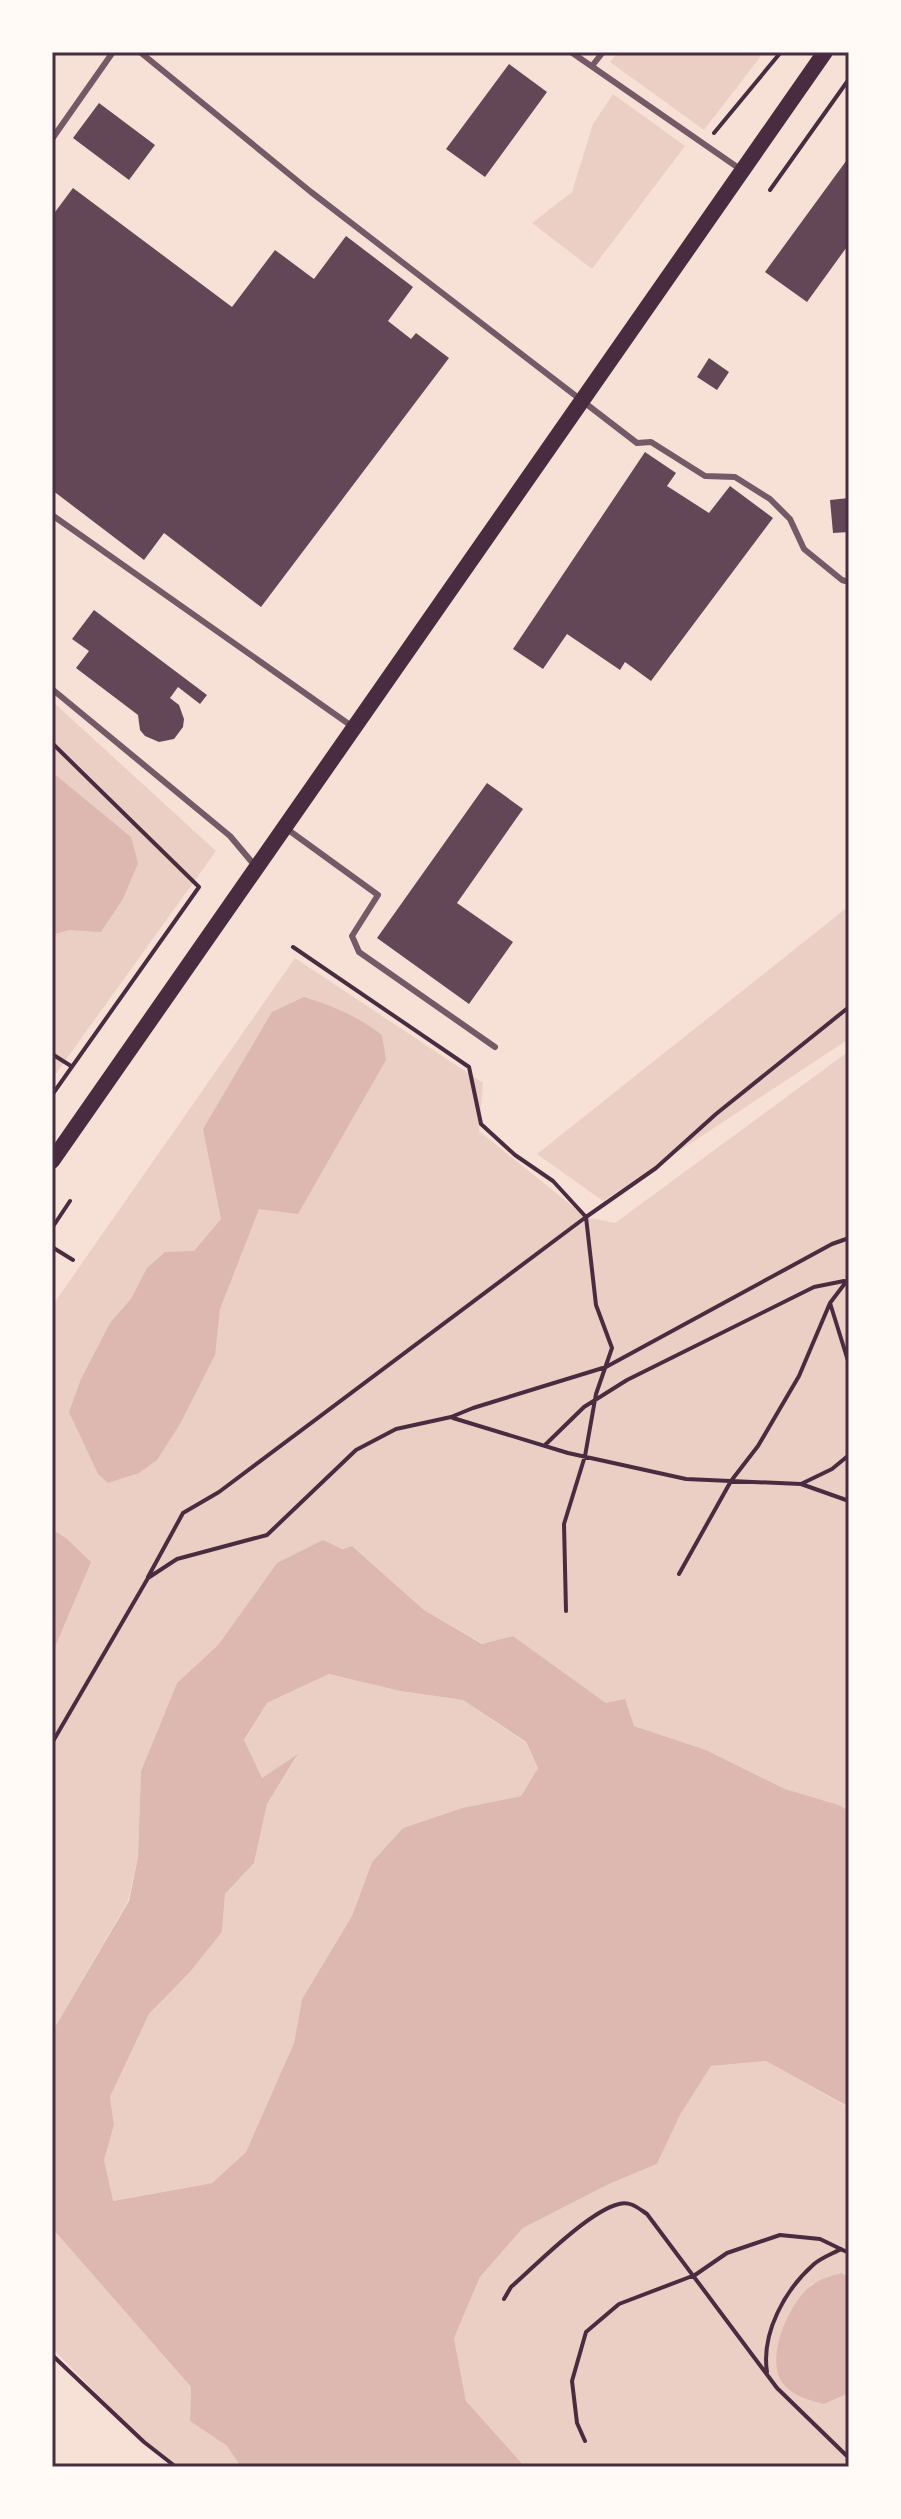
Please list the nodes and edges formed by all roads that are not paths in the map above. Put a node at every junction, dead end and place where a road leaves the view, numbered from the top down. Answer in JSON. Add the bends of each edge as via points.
{"nodes":[{"id":1,"x":113,"y":52,"type":"edge"},
{"id":2,"x":140,"y":52,"type":"edge"},
{"id":3,"x":571,"y":52,"type":"edge"},
{"id":4,"x":603,"y":52,"type":"edge"},
{"id":5,"x":825,"y":52,"type":"edge"},
{"id":6,"x":592,"y":66,"type":"junction"},
{"id":7,"x":52,"y":139,"type":"edge"},
{"id":8,"x":743,"y":171,"type":"junction"},
{"id":9,"x":582,"y":401,"type":"junction"},
{"id":10,"x":52,"y":515,"type":"edge"},
{"id":11,"x":849,"y":582,"type":"edge"},
{"id":12,"x":52,"y":689,"type":"edge"},
{"id":13,"x":355,"y":728,"type":"junction"},
{"id":14,"x":284,"y":827,"type":"junction"},
{"id":15,"x":256,"y":867,"type":"junction"},
{"id":16,"x":495,"y":1047,"type":"dead end"},
{"id":17,"x":52,"y":1161,"type":"edge"}],
"edges":[{"from":1,"to":7,"type":"lane"},
{"from":2,"to":9,"type":"lane"},
{"from":3,"to":6,"type":"lane"},
{"from":4,"to":6,"type":"lane"},
{"from":5,"to":8,"type":"main road"},
{"from":6,"to":8,"type":"lane"},
{"from":8,"to":9,"type":"main road"},
{"from":9,"to":11,"type":"lane","via":[[637,443],[651,442],[705,476],[735,477],[770,499],[790,519],[804,549]]},
{"from":9,"to":13,"type":"main road"},
{"from":10,"to":13,"type":"lane"},
{"from":12,"to":15,"type":"lane","via":[[230,836]]},
{"from":13,"to":14,"type":"main road"},
{"from":14,"to":15,"type":"main road"},
{"from":14,"to":16,"type":"lane","via":[[378,895],[352,936],[359,952]]},
{"from":15,"to":17,"type":"main road"}]}
